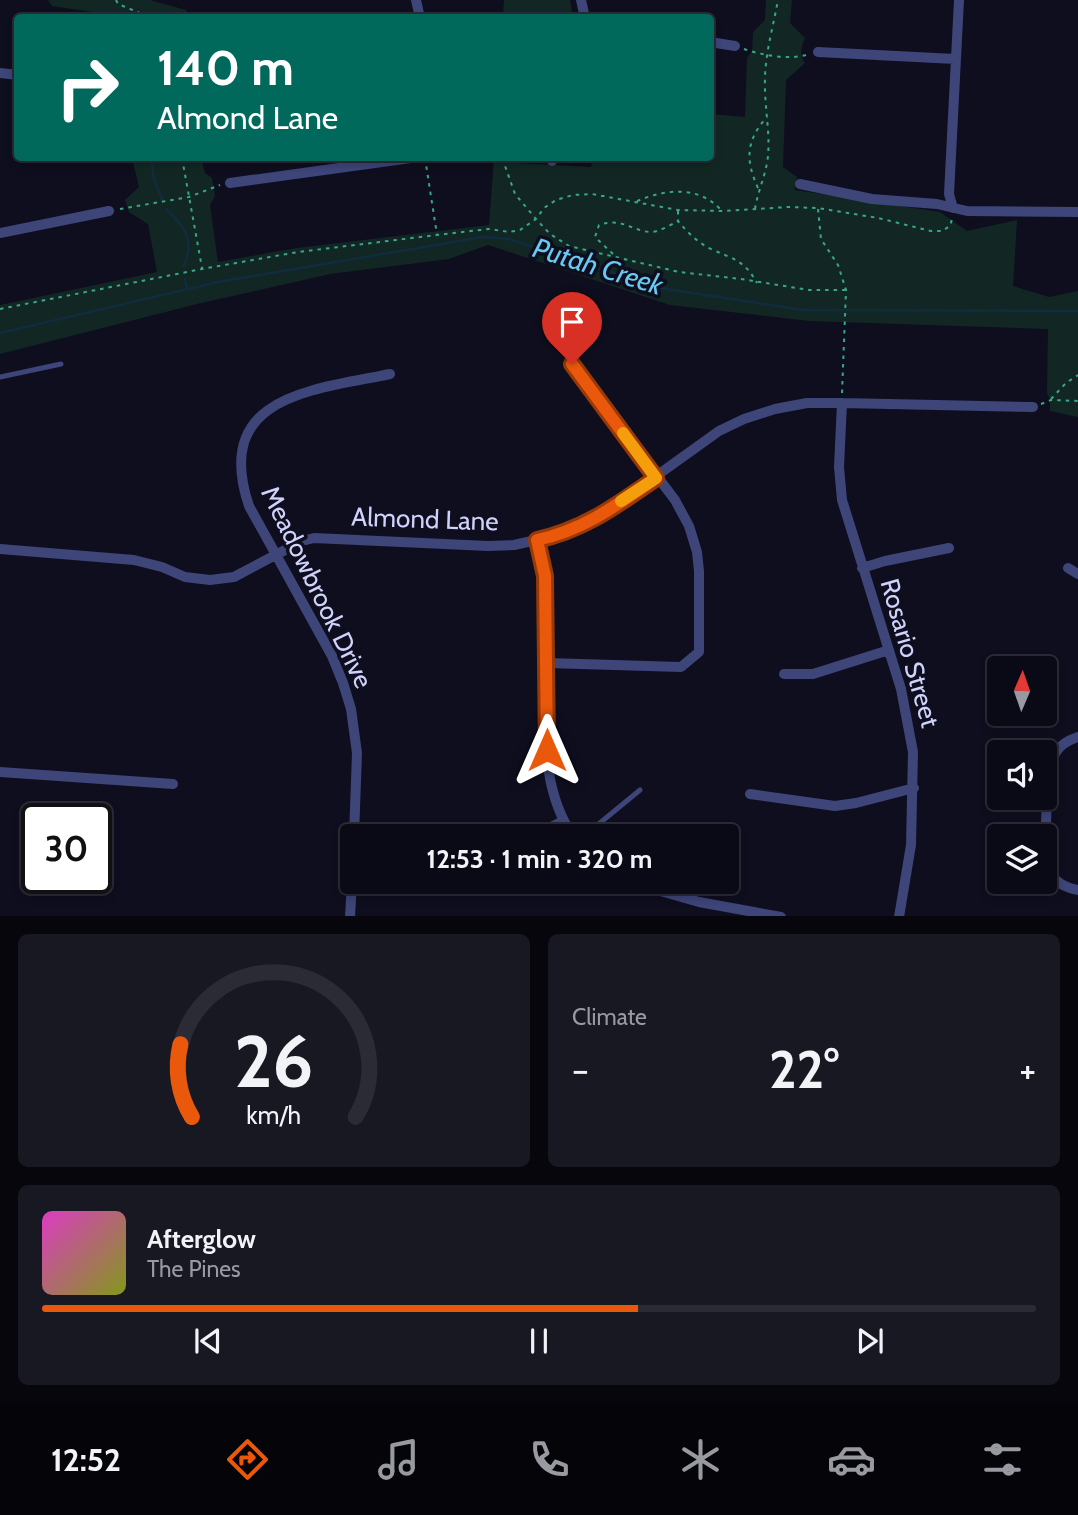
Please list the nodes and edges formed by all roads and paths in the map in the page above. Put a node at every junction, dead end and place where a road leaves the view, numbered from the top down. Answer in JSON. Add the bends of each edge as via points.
{"nodes":[{"id":1,"x":116,"y":0,"type":"edge"},
{"id":2,"x":778,"y":0,"type":"edge"},
{"id":3,"x":959,"y":0,"type":"edge"},
{"id":4,"x":142,"y":14,"type":"edge"},
{"id":5,"x":714,"y":43,"type":"edge"},
{"id":6,"x":735,"y":46,"type":"joint"},
{"id":7,"x":818,"y":52,"type":"joint"},
{"id":8,"x":768,"y":54,"type":"junction"},
{"id":9,"x":955,"y":59,"type":"junction"},
{"id":10,"x":768,"y":116,"type":"junction"},
{"id":11,"x":183,"y":161,"type":"edge"},
{"id":12,"x":389,"y":161,"type":"edge"},
{"id":13,"x":425,"y":161,"type":"edge"},
{"id":14,"x":504,"y":161,"type":"edge"},
{"id":15,"x":230,"y":183,"type":"joint"},
{"id":16,"x":800,"y":184,"type":"dead end"},
{"id":17,"x":758,"y":188,"type":"junction"},
{"id":18,"x":189,"y":197,"type":"junction"},
{"id":19,"x":636,"y":202,"type":"junction"},
{"id":20,"x":818,"y":208,"type":"junction"},
{"id":21,"x":953,"y":208,"type":"junction"},
{"id":22,"x":755,"y":209,"type":"junction"},
{"id":23,"x":678,"y":210,"type":"junction"},
{"id":24,"x":109,"y":211,"type":"joint"},
{"id":25,"x":723,"y":211,"type":"junction"},
{"id":26,"x":1078,"y":212,"type":"edge"},
{"id":27,"x":536,"y":219,"type":"junction"},
{"id":28,"x":678,"y":221,"type":"junction"},
{"id":29,"x":0,"y":233,"type":"edge"},
{"id":30,"x":437,"y":235,"type":"junction"},
{"id":31,"x":614,"y":256,"type":"junction"},
{"id":32,"x":202,"y":269,"type":"junction"},
{"id":33,"x":758,"y":283,"type":"junction"},
{"id":34,"x":846,"y":290,"type":"junction"},
{"id":35,"x":0,"y":309,"type":"edge"},
{"id":36,"x":61,"y":364,"type":"dead end"},
{"id":37,"x":572,"y":364,"type":"dead end"},
{"id":38,"x":390,"y":374,"type":"dead end"},
{"id":39,"x":1078,"y":374,"type":"edge"},
{"id":40,"x":0,"y":377,"type":"edge"},
{"id":41,"x":1051,"y":400,"type":"junction"},
{"id":42,"x":1078,"y":401,"type":"edge"},
{"id":43,"x":842,"y":403,"type":"junction"},
{"id":44,"x":1033,"y":407,"type":"joint"},
{"id":45,"x":656,"y":478,"type":"junction"},
{"id":46,"x":537,"y":540,"type":"junction"},
{"id":47,"x":949,"y":548,"type":"dead end"},
{"id":48,"x":0,"y":549,"type":"edge"},
{"id":49,"x":276,"y":555,"type":"junction"},
{"id":50,"x":863,"y":568,"type":"junction"},
{"id":51,"x":889,"y":650,"type":"junction"},
{"id":52,"x":547,"y":663,"type":"junction"},
{"id":53,"x":783,"y":674,"type":"dead end"},
{"id":54,"x":1078,"y":737,"type":"edge"},
{"id":55,"x":0,"y":772,"type":"edge"},
{"id":56,"x":173,"y":784,"type":"dead end"},
{"id":57,"x":914,"y":788,"type":"junction"},
{"id":58,"x":640,"y":790,"type":"dead end"},
{"id":59,"x":750,"y":794,"type":"dead end"},
{"id":60,"x":563,"y":821,"type":"junction"},
{"id":61,"x":354,"y":824,"type":"edge"},
{"id":62,"x":557,"y":824,"type":"edge"},
{"id":63,"x":565,"y":824,"type":"edge"},
{"id":64,"x":599,"y":824,"type":"edge"},
{"id":65,"x":1078,"y":890,"type":"edge"},
{"id":66,"x":351,"y":894,"type":"edge"},
{"id":67,"x":671,"y":894,"type":"edge"},
{"id":68,"x":350,"y":916,"type":"edge"},
{"id":69,"x":781,"y":916,"type":"edge"},
{"id":70,"x":899,"y":916,"type":"edge"}],
"edges":[{"from":1,"to":4,"type":"path"},
{"from":2,"to":8,"type":"path"},
{"from":3,"to":9,"type":"street"},
{"from":5,"to":6,"type":"street"},
{"from":6,"to":8,"type":"path"},
{"from":7,"to":8,"type":"path","via":[[796,58]]},
{"from":7,"to":9,"type":"street"},
{"from":8,"to":10,"type":"path","via":[[764,88]]},
{"from":9,"to":21,"type":"street","via":[[949,194]]},
{"from":10,"to":17,"type":"path","via":[[768,161]]},
{"from":10,"to":17,"type":"path","via":[[755,129],[750,143],[749,158]]},
{"from":11,"to":18,"type":"path"},
{"from":12,"to":15,"type":"street"},
{"from":13,"to":30,"type":"path"},
{"from":14,"to":27,"type":"path","via":[[515,194]]},
{"from":15,"to":18,"type":"path"},
{"from":16,"to":21,"type":"street","via":[[872,199]]},
{"from":17,"to":22,"type":"path"},
{"from":18,"to":24,"type":"path"},
{"from":18,"to":32,"type":"path"},
{"from":19,"to":23,"type":"path"},
{"from":19,"to":25,"type":"path","via":[[657,193],[690,192]]},
{"from":19,"to":27,"type":"path","via":[[573,195],[556,200]]},
{"from":20,"to":21,"type":"path","via":[[931,232],[950,226]]},
{"from":20,"to":22,"type":"path"},
{"from":20,"to":34,"type":"path","via":[[821,239],[838,265]]},
{"from":21,"to":26,"type":"street"},
{"from":22,"to":25,"type":"path"},
{"from":23,"to":25,"type":"path"},
{"from":23,"to":28,"type":"path"},
{"from":24,"to":29,"type":"street"},
{"from":27,"to":30,"type":"path","via":[[509,232],[489,229]]},
{"from":27,"to":31,"type":"path","via":[[569,246]]},
{"from":28,"to":31,"type":"path","via":[[648,232],[630,224],[599,225],[594,237]]},
{"from":28,"to":33,"type":"path","via":[[692,237],[738,260]]},
{"from":30,"to":32,"type":"path"},
{"from":31,"to":33,"type":"path","via":[[678,272]]},
{"from":32,"to":35,"type":"path"},
{"from":33,"to":34,"type":"path"},
{"from":34,"to":43,"type":"path"},
{"from":36,"to":40,"type":"lane"},
{"from":37,"to":45,"type":"street"},
{"from":38,"to":49,"type":"street","name":"Meadowbrook Drive","via":[[296,394],[273,405],[256,421],[244,443],[243,487]]},
{"from":39,"to":41,"type":"path"},
{"from":41,"to":42,"type":"path"},
{"from":41,"to":44,"type":"path"},
{"from":43,"to":44,"type":"street","name":"Almond Lane"},
{"from":43,"to":45,"type":"street","name":"Almond Lane","via":[[807,404],[744,419]]},
{"from":43,"to":50,"type":"street","name":"Rosario Street","via":[[842,500]]},
{"from":45,"to":46,"type":"street","name":"Almond Lane","via":[[599,517]]},
{"from":45,"to":52,"type":"street","via":[[675,500],[697,552],[699,652],[681,667]]},
{"from":46,"to":49,"type":"street","name":"Almond Lane","via":[[488,546],[314,538]]},
{"from":46,"to":52,"type":"street","via":[[545,576]]},
{"from":47,"to":50,"type":"street"},
{"from":48,"to":49,"type":"street","name":"Almond Lane","via":[[134,560],[210,580],[234,577]]},
{"from":49,"to":61,"type":"street","name":"Meadowbrook Drive","via":[[332,656],[351,709],[357,753]]},
{"from":50,"to":51,"type":"street","name":"Rosario Street"},
{"from":51,"to":53,"type":"street","via":[[813,674]]},
{"from":51,"to":57,"type":"street","name":"Rosario Street","via":[[909,722]]},
{"from":52,"to":60,"type":"street","via":[[549,774]]},
{"from":54,"to":65,"type":"street","via":[[1061,745],[1052,761],[1045,854],[1058,882]]},
{"from":55,"to":56,"type":"street"},
{"from":57,"to":59,"type":"street","via":[[835,806]]},
{"from":57,"to":70,"type":"street","name":"Rosario Street","via":[[911,845]]},
{"from":58,"to":64,"type":"lane"},
{"from":60,"to":62,"type":"street"},
{"from":60,"to":63,"type":"street"},
{"from":66,"to":68,"type":"street"},
{"from":67,"to":69,"type":"street"}]}
